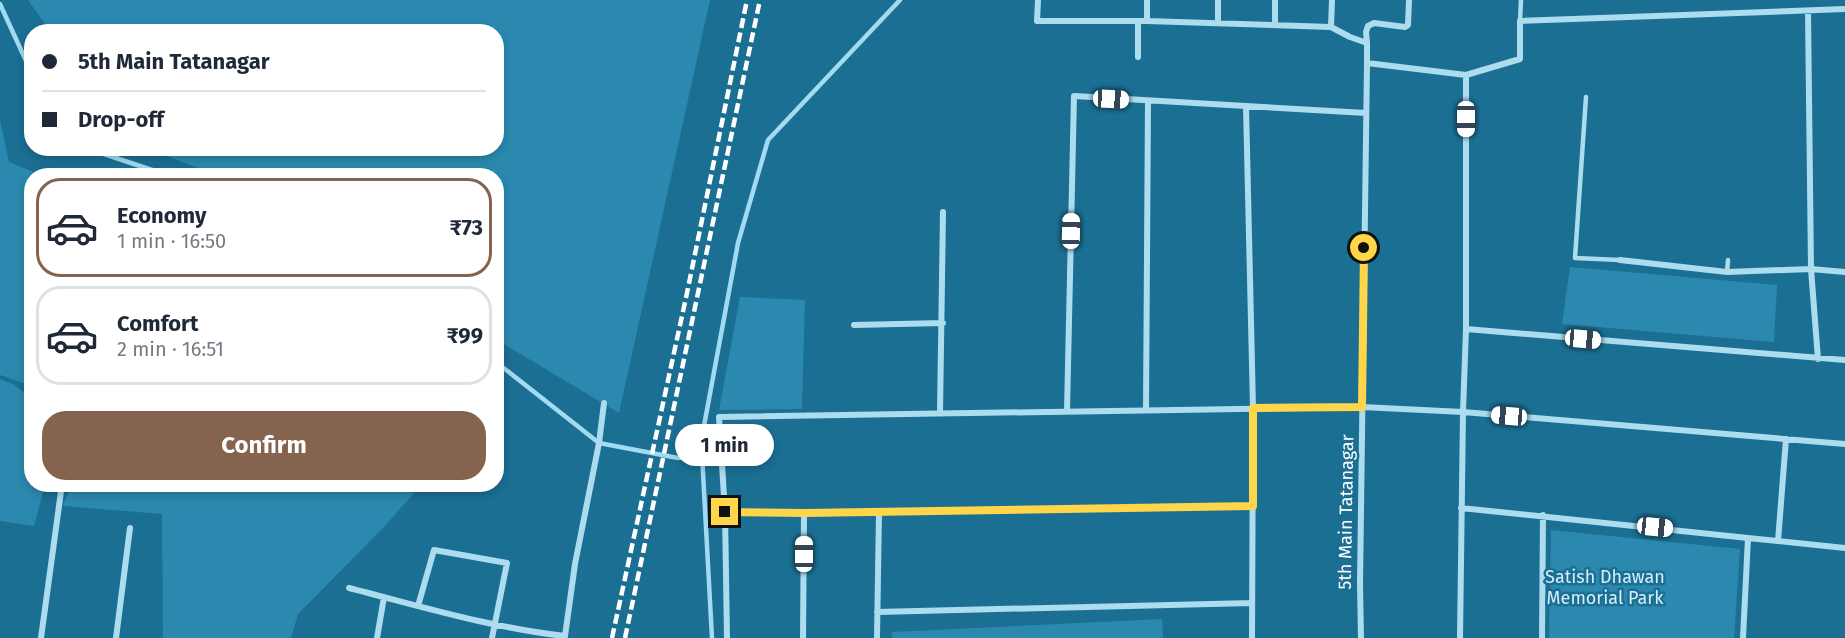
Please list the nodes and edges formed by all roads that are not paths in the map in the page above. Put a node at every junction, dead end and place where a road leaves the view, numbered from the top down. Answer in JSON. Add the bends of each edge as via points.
{"nodes":[{"id":1,"x":1038,"y":0,"type":"edge"},
{"id":2,"x":1147,"y":0,"type":"edge"},
{"id":3,"x":1218,"y":0,"type":"edge"},
{"id":4,"x":1275,"y":0,"type":"edge"},
{"id":5,"x":1332,"y":0,"type":"edge"},
{"id":6,"x":1409,"y":0,"type":"edge"},
{"id":7,"x":1521,"y":0,"type":"edge"},
{"id":8,"x":1845,"y":9,"type":"edge"},
{"id":9,"x":1808,"y":10,"type":"junction"},
{"id":10,"x":1138,"y":21,"type":"junction"},
{"id":11,"x":1147,"y":21,"type":"junction"},
{"id":12,"x":1520,"y":21,"type":"junction"},
{"id":13,"x":1218,"y":23,"type":"junction"},
{"id":14,"x":1275,"y":25,"type":"junction"},
{"id":15,"x":1331,"y":27,"type":"junction"},
{"id":16,"x":1367,"y":42,"type":"junction"},
{"id":17,"x":1138,"y":57,"type":"dead end"},
{"id":18,"x":1367,"y":63,"type":"junction"},
{"id":19,"x":1466,"y":75,"type":"junction"},
{"id":20,"x":1586,"y":97,"type":"dead end"},
{"id":21,"x":1148,"y":101,"type":"junction"},
{"id":22,"x":1246,"y":106,"type":"junction"},
{"id":23,"x":1366,"y":113,"type":"junction"},
{"id":24,"x":944,"y":212,"type":"dead end"},
{"id":25,"x":1620,"y":260,"type":"joint"},
{"id":26,"x":1728,"y":261,"type":"dead end"},
{"id":27,"x":1811,"y":269,"type":"junction"},
{"id":28,"x":1727,"y":272,"type":"junction"},
{"id":29,"x":1845,"y":272,"type":"edge"},
{"id":30,"x":942,"y":323,"type":"junction"},
{"id":31,"x":854,"y":325,"type":"dead end"},
{"id":32,"x":1466,"y":329,"type":"junction"},
{"id":33,"x":1818,"y":359,"type":"junction"},
{"id":34,"x":1845,"y":360,"type":"edge"},
{"id":35,"x":604,"y":403,"type":"dead end"},
{"id":36,"x":1362,"y":407,"type":"junction"},
{"id":37,"x":1253,"y":408,"type":"junction"},
{"id":38,"x":1146,"y":410,"type":"junction"},
{"id":39,"x":1067,"y":411,"type":"junction"},
{"id":40,"x":1463,"y":412,"type":"junction"},
{"id":41,"x":940,"y":413,"type":"junction"},
{"id":42,"x":1786,"y":439,"type":"junction"},
{"id":43,"x":1845,"y":444,"type":"edge"},
{"id":44,"x":61,"y":492,"type":"edge"},
{"id":45,"x":1253,"y":506,"type":"junction"},
{"id":46,"x":1461,"y":508,"type":"junction"},
{"id":47,"x":725,"y":512,"type":"junction"},
{"id":48,"x":879,"y":512,"type":"junction"},
{"id":49,"x":804,"y":513,"type":"junction"},
{"id":50,"x":1543,"y":515,"type":"junction"},
{"id":51,"x":130,"y":528,"type":"dead end"},
{"id":52,"x":1748,"y":538,"type":"junction"},
{"id":53,"x":1778,"y":541,"type":"junction"},
{"id":54,"x":1845,"y":548,"type":"edge"},
{"id":55,"x":349,"y":588,"type":"dead end"},
{"id":56,"x":384,"y":597,"type":"junction"},
{"id":57,"x":1252,"y":603,"type":"junction"},
{"id":58,"x":418,"y":606,"type":"junction"},
{"id":59,"x":878,"y":612,"type":"junction"},
{"id":60,"x":494,"y":625,"type":"junction"},
{"id":61,"x":565,"y":637,"type":"edge"},
{"id":62,"x":41,"y":638,"type":"edge"},
{"id":63,"x":116,"y":638,"type":"edge"},
{"id":64,"x":377,"y":638,"type":"edge"},
{"id":65,"x":492,"y":638,"type":"edge"},
{"id":66,"x":727,"y":638,"type":"edge"},
{"id":67,"x":803,"y":638,"type":"edge"},
{"id":68,"x":877,"y":638,"type":"edge"},
{"id":69,"x":1252,"y":638,"type":"edge"},
{"id":70,"x":1361,"y":638,"type":"edge"},
{"id":71,"x":1460,"y":638,"type":"edge"},
{"id":72,"x":1542,"y":638,"type":"edge"},
{"id":73,"x":1743,"y":638,"type":"edge"}],
"edges":[{"from":1,"to":10,"type":"street","via":[[1037,21]]},
{"from":2,"to":11,"type":"street"},
{"from":3,"to":13,"type":"street"},
{"from":4,"to":14,"type":"street"},
{"from":5,"to":15,"type":"street"},
{"from":6,"to":16,"type":"street","via":[[1405,27],[1374,23],[1368,26]]},
{"from":7,"to":12,"type":"lane"},
{"from":8,"to":9,"type":"street"},
{"from":9,"to":12,"type":"street"},
{"from":9,"to":27,"type":"street"},
{"from":10,"to":11,"type":"street"},
{"from":10,"to":17,"type":"street"},
{"from":11,"to":13,"type":"street"},
{"from":12,"to":19,"type":"street","via":[[1520,59]]},
{"from":13,"to":14,"type":"street"},
{"from":14,"to":15,"type":"street"},
{"from":15,"to":16,"type":"street"},
{"from":16,"to":18,"type":"street","name":"5th Main Tatanagar"},
{"from":18,"to":19,"type":"street"},
{"from":18,"to":23,"type":"street","name":"5th Main Tatanagar"},
{"from":19,"to":32,"type":"street"},
{"from":20,"to":25,"type":"lane","via":[[1575,258]]},
{"from":21,"to":22,"type":"street"},
{"from":21,"to":38,"type":"street"},
{"from":21,"to":39,"type":"street","via":[[1074,96]]},
{"from":22,"to":23,"type":"street"},
{"from":22,"to":37,"type":"street"},
{"from":23,"to":36,"type":"street","name":"5th Main Tatanagar"},
{"from":24,"to":30,"type":"street"},
{"from":25,"to":28,"type":"street"},
{"from":26,"to":28,"type":"lane"},
{"from":27,"to":28,"type":"street"},
{"from":27,"to":29,"type":"street"},
{"from":27,"to":33,"type":"street"},
{"from":30,"to":31,"type":"street"},
{"from":30,"to":41,"type":"street"},
{"from":32,"to":33,"type":"street"},
{"from":32,"to":40,"type":"street"},
{"from":33,"to":34,"type":"street"},
{"from":35,"to":61,"type":"street"},
{"from":36,"to":37,"type":"street"},
{"from":36,"to":40,"type":"street"},
{"from":36,"to":70,"type":"street","name":"5th Main Tatanagar"},
{"from":37,"to":38,"type":"street"},
{"from":37,"to":45,"type":"street"},
{"from":38,"to":39,"type":"street"},
{"from":39,"to":41,"type":"street"},
{"from":40,"to":42,"type":"street"},
{"from":40,"to":46,"type":"street"},
{"from":41,"to":47,"type":"street","via":[[719,417]]},
{"from":42,"to":43,"type":"street"},
{"from":42,"to":53,"type":"street"},
{"from":44,"to":62,"type":"street"},
{"from":45,"to":48,"type":"street"},
{"from":45,"to":57,"type":"street"},
{"from":46,"to":50,"type":"street"},
{"from":46,"to":71,"type":"street"},
{"from":47,"to":49,"type":"street"},
{"from":47,"to":66,"type":"street"},
{"from":48,"to":49,"type":"street"},
{"from":48,"to":59,"type":"street"},
{"from":49,"to":67,"type":"street"},
{"from":50,"to":52,"type":"street"},
{"from":50,"to":72,"type":"street"},
{"from":51,"to":63,"type":"street"},
{"from":52,"to":53,"type":"street"},
{"from":52,"to":73,"type":"street"},
{"from":53,"to":54,"type":"street"},
{"from":55,"to":56,"type":"street"},
{"from":56,"to":58,"type":"street"},
{"from":56,"to":64,"type":"street"},
{"from":57,"to":59,"type":"street"},
{"from":57,"to":69,"type":"street"},
{"from":58,"to":60,"type":"street"},
{"from":58,"to":60,"type":"street","via":[[434,550],[506,562]]},
{"from":59,"to":68,"type":"street"},
{"from":60,"to":61,"type":"street"},
{"from":60,"to":65,"type":"street"}]}
